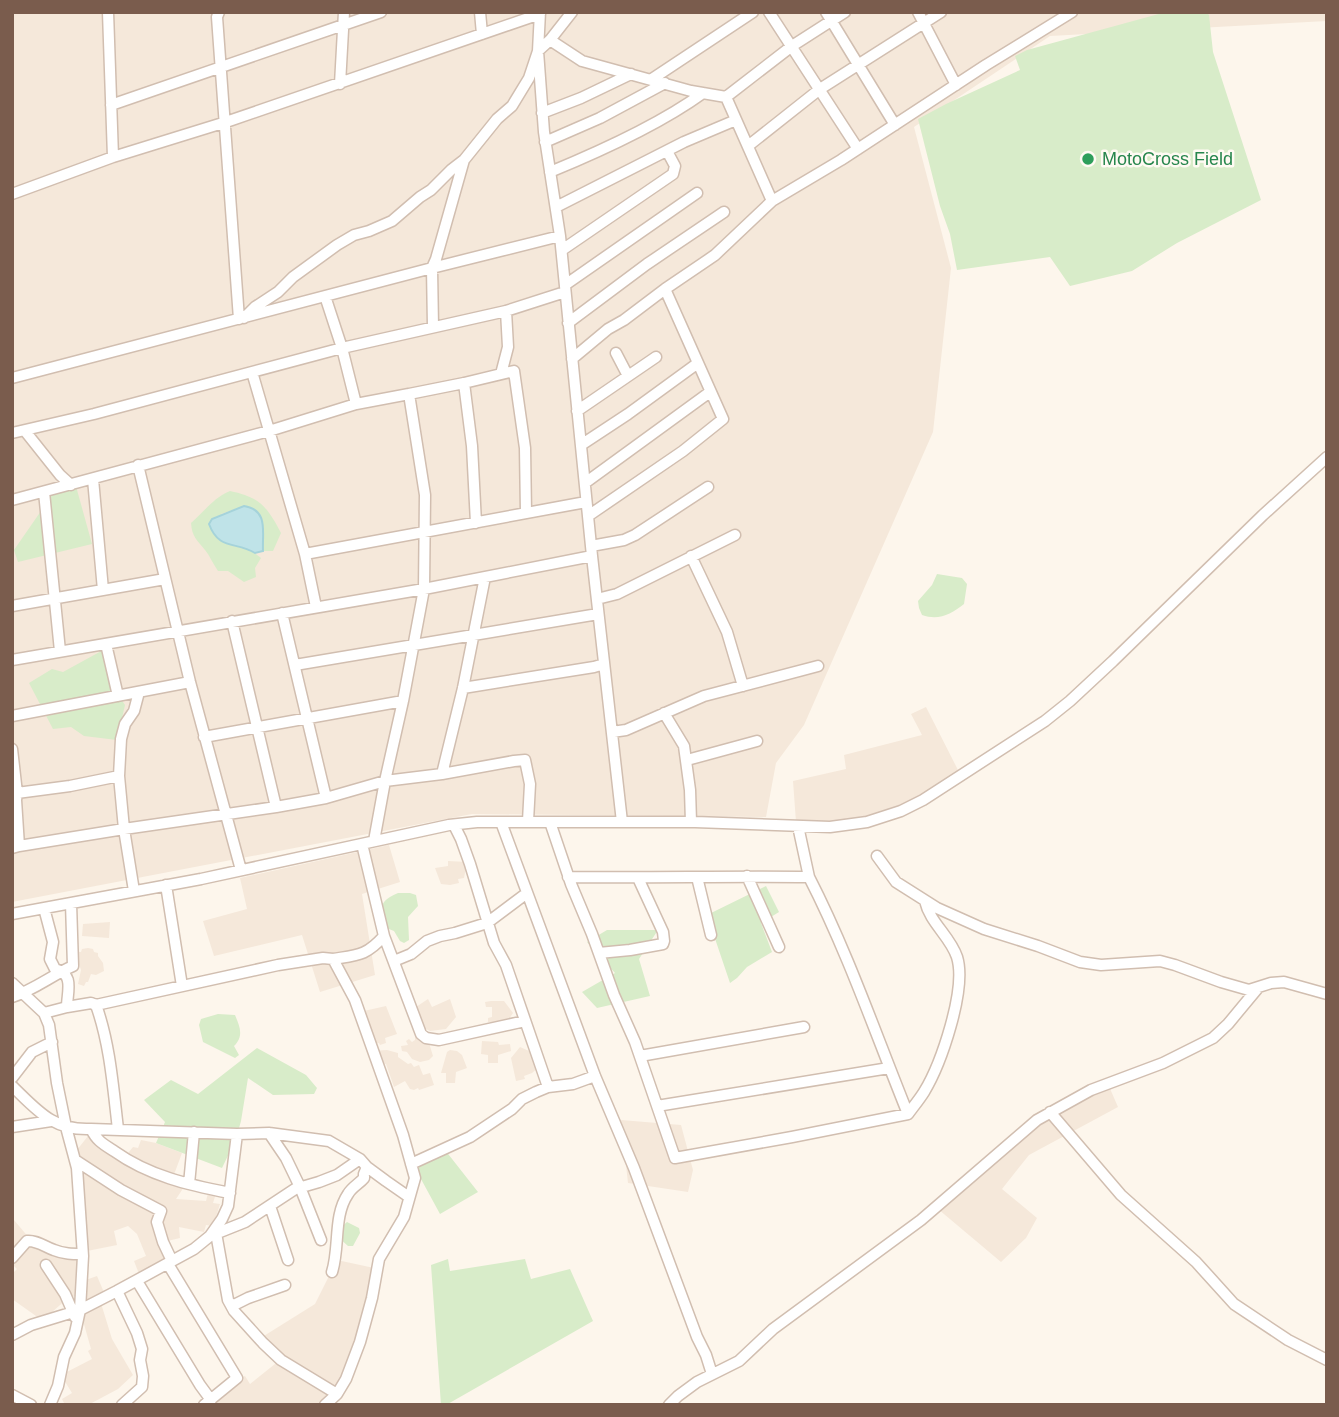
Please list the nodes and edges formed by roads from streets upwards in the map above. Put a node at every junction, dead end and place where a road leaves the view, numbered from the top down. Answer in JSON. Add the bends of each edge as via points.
{"nodes":[{"id":1,"x":108,"y":12,"type":"edge"},
{"id":2,"x":219,"y":12,"type":"edge"},
{"id":3,"x":344,"y":12,"type":"edge"},
{"id":4,"x":381,"y":12,"type":"edge"},
{"id":5,"x":480,"y":12,"type":"edge"},
{"id":6,"x":572,"y":12,"type":"edge"},
{"id":7,"x":753,"y":12,"type":"edge"},
{"id":8,"x":769,"y":12,"type":"edge"},
{"id":9,"x":845,"y":12,"type":"edge"},
{"id":10,"x":918,"y":12,"type":"edge"},
{"id":11,"x":941,"y":12,"type":"edge"},
{"id":12,"x":1072,"y":12,"type":"edge"},
{"id":13,"x":540,"y":13,"type":"edge"},
{"id":14,"x":829,"y":17,"type":"edge"},
{"id":15,"x":923,"y":24,"type":"junction"},
{"id":16,"x":343,"y":26,"type":"junction"},
{"id":17,"x":482,"y":34,"type":"junction"},
{"id":18,"x":550,"y":40,"type":"junction"},
{"id":19,"x":792,"y":46,"type":"junction"},
{"id":20,"x":538,"y":51,"type":"junction"},
{"id":21,"x":858,"y":66,"type":"junction"},
{"id":22,"x":221,"y":67,"type":"junction"},
{"id":23,"x":631,"y":74,"type":"junction"},
{"id":24,"x":652,"y":79,"type":"junction"},
{"id":25,"x":340,"y":83,"type":"junction"},
{"id":26,"x":665,"y":83,"type":"junction"},
{"id":27,"x":956,"y":85,"type":"junction"},
{"id":28,"x":820,"y":89,"type":"junction"},
{"id":29,"x":703,"y":93,"type":"junction"},
{"id":30,"x":726,"y":97,"type":"junction"},
{"id":31,"x":111,"y":105,"type":"junction"},
{"id":32,"x":542,"y":113,"type":"junction"},
{"id":33,"x":736,"y":120,"type":"junction"},
{"id":34,"x":226,"y":122,"type":"junction"},
{"id":35,"x":895,"y":125,"type":"junction"},
{"id":36,"x":545,"y":142,"type":"junction"},
{"id":37,"x":748,"y":146,"type":"junction"},
{"id":38,"x":858,"y":149,"type":"junction"},
{"id":39,"x":667,"y":151,"type":"junction"},
{"id":40,"x":113,"y":158,"type":"junction"},
{"id":41,"x":464,"y":160,"type":"junction"},
{"id":42,"x":550,"y":172,"type":"junction"},
{"id":43,"x":696,"y":193,"type":"dead end"},
{"id":44,"x":12,"y":194,"type":"edge"},
{"id":45,"x":772,"y":201,"type":"junction"},
{"id":46,"x":556,"y":207,"type":"junction"},
{"id":47,"x":724,"y":212,"type":"dead end"},
{"id":48,"x":560,"y":236,"type":"junction"},
{"id":49,"x":562,"y":250,"type":"junction"},
{"id":50,"x":432,"y":268,"type":"junction"},
{"id":51,"x":565,"y":289,"type":"junction"},
{"id":52,"x":665,"y":289,"type":"junction"},
{"id":53,"x":325,"y":296,"type":"junction"},
{"id":54,"x":506,"y":311,"type":"junction"},
{"id":55,"x":241,"y":318,"type":"junction"},
{"id":56,"x":568,"y":323,"type":"junction"},
{"id":57,"x":433,"y":327,"type":"junction"},
{"id":58,"x":342,"y":348,"type":"junction"},
{"id":59,"x":616,"y":353,"type":"dead end"},
{"id":60,"x":656,"y":357,"type":"dead end"},
{"id":61,"x":572,"y":359,"type":"junction"},
{"id":62,"x":698,"y":363,"type":"junction"},
{"id":63,"x":252,"y":372,"type":"junction"},
{"id":64,"x":500,"y":374,"type":"junction"},
{"id":65,"x":628,"y":376,"type":"junction"},
{"id":66,"x":12,"y":378,"type":"edge"},
{"id":67,"x":464,"y":383,"type":"junction"},
{"id":68,"x":710,"y":391,"type":"junction"},
{"id":69,"x":409,"y":394,"type":"junction"},
{"id":70,"x":356,"y":404,"type":"junction"},
{"id":71,"x":577,"y":411,"type":"junction"},
{"id":72,"x":25,"y":430,"type":"junction"},
{"id":73,"x":270,"y":431,"type":"junction"},
{"id":74,"x":12,"y":433,"type":"edge"},
{"id":75,"x":581,"y":445,"type":"junction"},
{"id":76,"x":1327,"y":457,"type":"edge"},
{"id":77,"x":138,"y":466,"type":"junction"},
{"id":78,"x":93,"y":479,"type":"junction"},
{"id":79,"x":585,"y":483,"type":"junction"},
{"id":80,"x":71,"y":485,"type":"junction"},
{"id":81,"x":708,"y":487,"type":"dead end"},
{"id":82,"x":44,"y":492,"type":"junction"},
{"id":83,"x":12,"y":500,"type":"edge"},
{"id":84,"x":586,"y":502,"type":"junction"},
{"id":85,"x":526,"y":513,"type":"junction"},
{"id":86,"x":588,"y":516,"type":"junction"},
{"id":87,"x":476,"y":523,"type":"junction"},
{"id":88,"x":425,"y":532,"type":"junction"},
{"id":89,"x":735,"y":535,"type":"dead end"},
{"id":90,"x":591,"y":551,"type":"junction"},
{"id":91,"x":304,"y":554,"type":"junction"},
{"id":92,"x":691,"y":556,"type":"junction"},
{"id":93,"x":485,"y":577,"type":"junction"},
{"id":94,"x":165,"y":579,"type":"junction"},
{"id":95,"x":424,"y":589,"type":"junction"},
{"id":96,"x":103,"y":590,"type":"junction"},
{"id":97,"x":54,"y":599,"type":"junction"},
{"id":98,"x":597,"y":599,"type":"junction"},
{"id":99,"x":12,"y":606,"type":"edge"},
{"id":100,"x":316,"y":607,"type":"junction"},
{"id":101,"x":282,"y":613,"type":"junction"},
{"id":102,"x":598,"y":614,"type":"junction"},
{"id":103,"x":232,"y":621,"type":"junction"},
{"id":104,"x":178,"y":631,"type":"junction"},
{"id":105,"x":473,"y":635,"type":"junction"},
{"id":106,"x":106,"y":644,"type":"junction"},
{"id":107,"x":414,"y":646,"type":"junction"},
{"id":108,"x":60,"y":652,"type":"junction"},
{"id":109,"x":12,"y":660,"type":"edge"},
{"id":110,"x":604,"y":664,"type":"junction"},
{"id":111,"x":295,"y":665,"type":"junction"},
{"id":112,"x":818,"y":666,"type":"dead end"},
{"id":113,"x":190,"y":682,"type":"junction"},
{"id":114,"x":743,"y":686,"type":"junction"},
{"id":115,"x":463,"y":688,"type":"junction"},
{"id":116,"x":139,"y":692,"type":"junction"},
{"id":117,"x":118,"y":696,"type":"junction"},
{"id":118,"x":403,"y":701,"type":"junction"},
{"id":119,"x":664,"y":713,"type":"junction"},
{"id":120,"x":12,"y":716,"type":"edge"},
{"id":121,"x":307,"y":717,"type":"junction"},
{"id":122,"x":258,"y":726,"type":"junction"},
{"id":123,"x":612,"y":732,"type":"junction"},
{"id":124,"x":204,"y":737,"type":"junction"},
{"id":125,"x":757,"y":741,"type":"dead end"},
{"id":126,"x":12,"y":749,"type":"edge"},
{"id":127,"x":687,"y":760,"type":"junction"},
{"id":128,"x":442,"y":774,"type":"junction"},
{"id":129,"x":119,"y":776,"type":"junction"},
{"id":130,"x":385,"y":781,"type":"junction"},
{"id":131,"x":17,"y":793,"type":"junction"},
{"id":132,"x":326,"y":798,"type":"junction"},
{"id":133,"x":276,"y":807,"type":"junction"},
{"id":134,"x":226,"y":815,"type":"junction"},
{"id":135,"x":527,"y":821,"type":"junction"},
{"id":136,"x":501,"y":822,"type":"junction"},
{"id":137,"x":550,"y":822,"type":"junction"},
{"id":138,"x":622,"y":822,"type":"junction"},
{"id":139,"x":691,"y":822,"type":"junction"},
{"id":140,"x":454,"y":825,"type":"junction"},
{"id":141,"x":798,"y":826,"type":"junction"},
{"id":142,"x":124,"y":829,"type":"junction"},
{"id":143,"x":374,"y":841,"type":"junction"},
{"id":144,"x":362,"y":844,"type":"junction"},
{"id":145,"x":16,"y":847,"type":"edge"},
{"id":146,"x":877,"y":856,"type":"dead end"},
{"id":147,"x":241,"y":870,"type":"junction"},
{"id":148,"x":747,"y":876,"type":"junction"},
{"id":149,"x":568,"y":877,"type":"junction"},
{"id":150,"x":697,"y":877,"type":"junction"},
{"id":151,"x":809,"y":877,"type":"junction"},
{"id":152,"x":638,"y":878,"type":"junction"},
{"id":153,"x":166,"y":885,"type":"junction"},
{"id":154,"x":134,"y":891,"type":"junction"},
{"id":155,"x":527,"y":893,"type":"junction"},
{"id":156,"x":925,"y":901,"type":"junction"},
{"id":157,"x":71,"y":903,"type":"junction"},
{"id":158,"x":44,"y":908,"type":"junction"},
{"id":159,"x":12,"y":914,"type":"edge"},
{"id":160,"x":487,"y":923,"type":"junction"},
{"id":161,"x":711,"y":935,"type":"dead end"},
{"id":162,"x":384,"y":936,"type":"junction"},
{"id":163,"x":779,"y":947,"type":"dead end"},
{"id":164,"x":598,"y":953,"type":"junction"},
{"id":165,"x":333,"y":959,"type":"junction"},
{"id":166,"x":394,"y":961,"type":"junction"},
{"id":167,"x":62,"y":971,"type":"junction"},
{"id":168,"x":12,"y":983,"type":"edge"},
{"id":169,"x":182,"y":986,"type":"junction"},
{"id":170,"x":1257,"y":989,"type":"junction"},
{"id":171,"x":24,"y":992,"type":"junction"},
{"id":172,"x":1327,"y":994,"type":"edge"},
{"id":173,"x":12,"y":997,"type":"edge"},
{"id":174,"x":96,"y":1005,"type":"junction"},
{"id":175,"x":67,"y":1007,"type":"junction"},
{"id":176,"x":44,"y":1013,"type":"junction"},
{"id":177,"x":525,"y":1021,"type":"junction"},
{"id":178,"x":804,"y":1027,"type":"dead end"},
{"id":179,"x":52,"y":1042,"type":"junction"},
{"id":180,"x":640,"y":1056,"type":"junction"},
{"id":181,"x":889,"y":1068,"type":"junction"},
{"id":182,"x":595,"y":1076,"type":"junction"},
{"id":183,"x":12,"y":1078,"type":"edge"},
{"id":184,"x":12,"y":1086,"type":"edge"},
{"id":185,"x":548,"y":1087,"type":"junction"},
{"id":186,"x":657,"y":1106,"type":"junction"},
{"id":187,"x":1050,"y":1112,"type":"junction"},
{"id":188,"x":908,"y":1114,"type":"junction"},
{"id":189,"x":51,"y":1121,"type":"junction"},
{"id":190,"x":12,"y":1127,"type":"edge"},
{"id":191,"x":66,"y":1127,"type":"junction"},
{"id":192,"x":91,"y":1129,"type":"junction"},
{"id":193,"x":118,"y":1129,"type":"junction"},
{"id":194,"x":194,"y":1132,"type":"junction"},
{"id":195,"x":269,"y":1133,"type":"junction"},
{"id":196,"x":237,"y":1134,"type":"junction"},
{"id":197,"x":75,"y":1160,"type":"junction"},
{"id":198,"x":364,"y":1163,"type":"junction"},
{"id":199,"x":411,"y":1164,"type":"junction"},
{"id":200,"x":189,"y":1184,"type":"junction"},
{"id":201,"x":300,"y":1187,"type":"junction"},
{"id":202,"x":230,"y":1193,"type":"junction"},
{"id":203,"x":409,"y":1197,"type":"junction"},
{"id":204,"x":270,"y":1206,"type":"junction"},
{"id":205,"x":213,"y":1235,"type":"junction"},
{"id":206,"x":321,"y":1240,"type":"dead end"},
{"id":207,"x":82,"y":1254,"type":"junction"},
{"id":208,"x":12,"y":1258,"type":"edge"},
{"id":209,"x":288,"y":1260,"type":"dead end"},
{"id":210,"x":170,"y":1263,"type":"junction"},
{"id":211,"x":46,"y":1265,"type":"dead end"},
{"id":212,"x":332,"y":1272,"type":"dead end"},
{"id":213,"x":136,"y":1281,"type":"junction"},
{"id":214,"x":285,"y":1285,"type":"dead end"},
{"id":215,"x":117,"y":1292,"type":"junction"},
{"id":216,"x":232,"y":1306,"type":"junction"},
{"id":217,"x":77,"y":1311,"type":"junction"},
{"id":218,"x":12,"y":1335,"type":"edge"},
{"id":219,"x":1327,"y":1360,"type":"edge"},
{"id":220,"x":712,"y":1374,"type":"junction"},
{"id":221,"x":337,"y":1394,"type":"junction"},
{"id":222,"x":12,"y":1395,"type":"edge"},
{"id":223,"x":208,"y":1402,"type":"edge"},
{"id":224,"x":31,"y":1405,"type":"edge"},
{"id":225,"x":50,"y":1405,"type":"edge"},
{"id":226,"x":122,"y":1405,"type":"edge"},
{"id":227,"x":325,"y":1405,"type":"edge"},
{"id":228,"x":669,"y":1405,"type":"edge"}],
"edges":[{"from":1,"to":31,"type":"street"},
{"from":2,"to":22,"type":"street"},
{"from":3,"to":16,"type":"street"},
{"from":4,"to":16,"type":"street"},
{"from":5,"to":17,"type":"street"},
{"from":6,"to":18,"type":"street"},
{"from":7,"to":24,"type":"street"},
{"from":8,"to":19,"type":"street"},
{"from":9,"to":14,"type":"street"},
{"from":10,"to":15,"type":"street"},
{"from":11,"to":15,"type":"street"},
{"from":12,"to":27,"type":"street"},
{"from":13,"to":17,"type":"street"},
{"from":13,"to":20,"type":"street"},
{"from":14,"to":19,"type":"street"},
{"from":14,"to":21,"type":"street"},
{"from":15,"to":21,"type":"street"},
{"from":15,"to":27,"type":"street"},
{"from":16,"to":22,"type":"street"},
{"from":16,"to":25,"type":"street"},
{"from":17,"to":25,"type":"street"},
{"from":18,"to":20,"type":"street"},
{"from":18,"to":23,"type":"street","via":[[582,61]]},
{"from":19,"to":28,"type":"street"},
{"from":19,"to":30,"type":"street"},
{"from":20,"to":32,"type":"street"},
{"from":20,"to":41,"type":"street","via":[[512,106]]},
{"from":21,"to":28,"type":"street"},
{"from":21,"to":35,"type":"street"},
{"from":22,"to":31,"type":"street"},
{"from":22,"to":34,"type":"street"},
{"from":23,"to":24,"type":"street"},
{"from":23,"to":32,"type":"street"},
{"from":24,"to":26,"type":"street"},
{"from":25,"to":34,"type":"street"},
{"from":26,"to":29,"type":"street"},
{"from":26,"to":36,"type":"street"},
{"from":27,"to":35,"type":"street"},
{"from":28,"to":37,"type":"street"},
{"from":28,"to":38,"type":"street"},
{"from":29,"to":30,"type":"street"},
{"from":29,"to":42,"type":"street","via":[[682,109]]},
{"from":30,"to":33,"type":"street"},
{"from":31,"to":40,"type":"street"},
{"from":32,"to":36,"type":"street"},
{"from":33,"to":37,"type":"street"},
{"from":33,"to":39,"type":"street"},
{"from":34,"to":40,"type":"street"},
{"from":34,"to":55,"type":"street"},
{"from":35,"to":38,"type":"street"},
{"from":36,"to":42,"type":"street"},
{"from":37,"to":45,"type":"street"},
{"from":38,"to":45,"type":"street"},
{"from":39,"to":46,"type":"street"},
{"from":39,"to":49,"type":"street","via":[[675,166],[673,174]]},
{"from":40,"to":44,"type":"street"},
{"from":41,"to":50,"type":"street"},
{"from":41,"to":55,"type":"street","via":[[392,221],[337,245]]},
{"from":42,"to":46,"type":"street"},
{"from":43,"to":51,"type":"street"},
{"from":45,"to":52,"type":"street","via":[[715,255]]},
{"from":46,"to":48,"type":"street"},
{"from":47,"to":56,"type":"street"},
{"from":48,"to":49,"type":"street"},
{"from":48,"to":50,"type":"street"},
{"from":49,"to":51,"type":"street"},
{"from":50,"to":53,"type":"street"},
{"from":50,"to":57,"type":"street"},
{"from":51,"to":54,"type":"street"},
{"from":51,"to":56,"type":"street"},
{"from":52,"to":61,"type":"street"},
{"from":52,"to":62,"type":"street"},
{"from":53,"to":55,"type":"street"},
{"from":53,"to":58,"type":"street"},
{"from":54,"to":57,"type":"street"},
{"from":54,"to":64,"type":"street","via":[[508,347]]},
{"from":55,"to":66,"type":"street"},
{"from":56,"to":61,"type":"street"},
{"from":57,"to":58,"type":"street"},
{"from":58,"to":63,"type":"street"},
{"from":58,"to":70,"type":"street"},
{"from":59,"to":65,"type":"street"},
{"from":60,"to":65,"type":"street"},
{"from":61,"to":71,"type":"street"},
{"from":62,"to":68,"type":"street"},
{"from":62,"to":75,"type":"street"},
{"from":63,"to":72,"type":"street"},
{"from":63,"to":73,"type":"street"},
{"from":64,"to":67,"type":"street"},
{"from":64,"to":85,"type":"street","via":[[514,371],[525,448]]},
{"from":65,"to":71,"type":"street"},
{"from":67,"to":69,"type":"street"},
{"from":67,"to":87,"type":"street"},
{"from":68,"to":79,"type":"street"},
{"from":68,"to":86,"type":"street","via":[[722,422]]},
{"from":69,"to":70,"type":"street"},
{"from":69,"to":88,"type":"street","via":[[425,495]]},
{"from":70,"to":73,"type":"street"},
{"from":71,"to":75,"type":"street"},
{"from":72,"to":74,"type":"street"},
{"from":72,"to":80,"type":"street"},
{"from":73,"to":77,"type":"street"},
{"from":73,"to":91,"type":"street"},
{"from":75,"to":79,"type":"street"},
{"from":76,"to":141,"type":"street","via":[[1045,721],[901,811],[853,825]]},
{"from":77,"to":78,"type":"street"},
{"from":77,"to":94,"type":"street"},
{"from":78,"to":80,"type":"street"},
{"from":78,"to":96,"type":"street"},
{"from":79,"to":84,"type":"street"},
{"from":80,"to":82,"type":"street"},
{"from":81,"to":90,"type":"street","via":[[635,535]]},
{"from":82,"to":83,"type":"street"},
{"from":82,"to":97,"type":"street"},
{"from":84,"to":85,"type":"street"},
{"from":84,"to":86,"type":"street"},
{"from":85,"to":87,"type":"street"},
{"from":86,"to":90,"type":"street"},
{"from":87,"to":88,"type":"street"},
{"from":88,"to":91,"type":"street"},
{"from":88,"to":95,"type":"street"},
{"from":89,"to":92,"type":"street"},
{"from":90,"to":93,"type":"street"},
{"from":90,"to":98,"type":"street"},
{"from":91,"to":100,"type":"street"},
{"from":92,"to":98,"type":"street","via":[[617,594]]},
{"from":92,"to":114,"type":"street","via":[[727,632]]},
{"from":93,"to":95,"type":"street"},
{"from":93,"to":105,"type":"street"},
{"from":94,"to":96,"type":"street"},
{"from":94,"to":104,"type":"street"},
{"from":95,"to":100,"type":"street"},
{"from":95,"to":107,"type":"street"},
{"from":96,"to":97,"type":"street"},
{"from":97,"to":99,"type":"street"},
{"from":97,"to":108,"type":"street"},
{"from":98,"to":102,"type":"street"},
{"from":100,"to":101,"type":"street"},
{"from":101,"to":103,"type":"street"},
{"from":101,"to":111,"type":"street"},
{"from":102,"to":105,"type":"street"},
{"from":102,"to":110,"type":"street"},
{"from":103,"to":104,"type":"street"},
{"from":103,"to":122,"type":"street"},
{"from":104,"to":106,"type":"street"},
{"from":104,"to":113,"type":"street"},
{"from":105,"to":107,"type":"street"},
{"from":105,"to":115,"type":"street"},
{"from":106,"to":108,"type":"street"},
{"from":106,"to":117,"type":"street"},
{"from":107,"to":111,"type":"street"},
{"from":107,"to":118,"type":"street"},
{"from":108,"to":109,"type":"street"},
{"from":110,"to":115,"type":"street"},
{"from":110,"to":123,"type":"street"},
{"from":111,"to":121,"type":"street"},
{"from":112,"to":114,"type":"street"},
{"from":113,"to":116,"type":"street"},
{"from":113,"to":124,"type":"street"},
{"from":114,"to":119,"type":"street"},
{"from":115,"to":128,"type":"street"},
{"from":116,"to":117,"type":"street"},
{"from":116,"to":129,"type":"street","via":[[121,739]]},
{"from":117,"to":120,"type":"street"},
{"from":118,"to":121,"type":"street"},
{"from":118,"to":130,"type":"street"},
{"from":119,"to":123,"type":"street"},
{"from":119,"to":127,"type":"street"},
{"from":121,"to":122,"type":"street"},
{"from":121,"to":132,"type":"street"},
{"from":122,"to":124,"type":"street"},
{"from":122,"to":133,"type":"street"},
{"from":123,"to":138,"type":"street"},
{"from":124,"to":134,"type":"street"},
{"from":125,"to":127,"type":"street"},
{"from":126,"to":131,"type":"street"},
{"from":127,"to":139,"type":"street"},
{"from":128,"to":130,"type":"street"},
{"from":128,"to":135,"type":"street","via":[[525,760],[530,784]]},
{"from":129,"to":131,"type":"street"},
{"from":129,"to":142,"type":"street"},
{"from":130,"to":132,"type":"street"},
{"from":130,"to":143,"type":"street"},
{"from":131,"to":145,"type":"street"},
{"from":132,"to":133,"type":"street"},
{"from":133,"to":134,"type":"street"},
{"from":134,"to":142,"type":"street"},
{"from":134,"to":147,"type":"street"},
{"from":135,"to":136,"type":"street"},
{"from":135,"to":137,"type":"street"},
{"from":136,"to":140,"type":"street"},
{"from":136,"to":155,"type":"street"},
{"from":137,"to":138,"type":"street"},
{"from":137,"to":149,"type":"street"},
{"from":138,"to":139,"type":"street"},
{"from":139,"to":141,"type":"street"},
{"from":140,"to":143,"type":"street"},
{"from":140,"to":160,"type":"street"},
{"from":141,"to":151,"type":"street"},
{"from":142,"to":145,"type":"street"},
{"from":142,"to":154,"type":"street"},
{"from":143,"to":144,"type":"street"},
{"from":144,"to":147,"type":"street"},
{"from":144,"to":162,"type":"street"},
{"from":146,"to":156,"type":"street","via":[[896,882]]},
{"from":147,"to":153,"type":"street"},
{"from":148,"to":150,"type":"street"},
{"from":148,"to":151,"type":"street"},
{"from":148,"to":163,"type":"street"},
{"from":149,"to":152,"type":"street"},
{"from":149,"to":164,"type":"street"},
{"from":150,"to":152,"type":"street"},
{"from":150,"to":161,"type":"street"},
{"from":151,"to":181,"type":"street"},
{"from":152,"to":164,"type":"street","via":[[663,932],[663,944]]},
{"from":153,"to":154,"type":"street"},
{"from":153,"to":169,"type":"street"},
{"from":154,"to":157,"type":"street"},
{"from":155,"to":160,"type":"street"},
{"from":155,"to":182,"type":"street"},
{"from":156,"to":170,"type":"street","via":[[984,929],[1089,964],[1160,961],[1237,987]]},
{"from":156,"to":188,"type":"street","via":[[957,956],[958,983],[938,1063]]},
{"from":157,"to":158,"type":"street"},
{"from":157,"to":167,"type":"street","via":[[74,962]]},
{"from":158,"to":159,"type":"street"},
{"from":158,"to":167,"type":"street","via":[[53,937],[50,959],[55,969]]},
{"from":160,"to":166,"type":"street","via":[[427,941]]},
{"from":160,"to":177,"type":"street"},
{"from":162,"to":165,"type":"street","via":[[360,955]]},
{"from":162,"to":166,"type":"street"},
{"from":164,"to":180,"type":"street"},
{"from":165,"to":169,"type":"street","via":[[278,965]]},
{"from":165,"to":199,"type":"street","via":[[355,1000]]},
{"from":166,"to":177,"type":"street","via":[[426,1038],[439,1040]]},
{"from":167,"to":171,"type":"street"},
{"from":167,"to":175,"type":"street","via":[[68,980]]},
{"from":168,"to":171,"type":"street"},
{"from":169,"to":174,"type":"street"},
{"from":170,"to":172,"type":"street","via":[[1284,982]]},
{"from":170,"to":187,"type":"street","via":[[1213,1038]]},
{"from":171,"to":173,"type":"street"},
{"from":171,"to":176,"type":"street"},
{"from":174,"to":175,"type":"street"},
{"from":174,"to":193,"type":"street","via":[[109,1058]]},
{"from":175,"to":176,"type":"street"},
{"from":176,"to":179,"type":"street"},
{"from":177,"to":185,"type":"street"},
{"from":178,"to":180,"type":"street"},
{"from":179,"to":183,"type":"street","via":[[32,1052]]},
{"from":179,"to":191,"type":"street"},
{"from":180,"to":186,"type":"street"},
{"from":181,"to":186,"type":"street"},
{"from":181,"to":188,"type":"street"},
{"from":182,"to":185,"type":"street"},
{"from":182,"to":220,"type":"street"},
{"from":184,"to":189,"type":"street"},
{"from":185,"to":199,"type":"street","via":[[522,1099],[470,1137]]},
{"from":186,"to":188,"type":"street","via":[[675,1158]]},
{"from":187,"to":219,"type":"street","via":[[1121,1195],[1196,1262],[1234,1304]]},
{"from":187,"to":220,"type":"street","via":[[913,1227],[772,1329],[738,1361]]},
{"from":189,"to":190,"type":"street"},
{"from":189,"to":191,"type":"street"},
{"from":191,"to":192,"type":"street"},
{"from":191,"to":197,"type":"street"},
{"from":192,"to":193,"type":"street"},
{"from":192,"to":200,"type":"street","via":[[96,1139],[124,1158],[156,1175]]},
{"from":193,"to":194,"type":"street"},
{"from":194,"to":196,"type":"street"},
{"from":194,"to":200,"type":"street"},
{"from":195,"to":196,"type":"street"},
{"from":195,"to":198,"type":"street","via":[[329,1141]]},
{"from":195,"to":201,"type":"street"},
{"from":196,"to":202,"type":"street"},
{"from":197,"to":207,"type":"street"},
{"from":197,"to":210,"type":"street","via":[[161,1211],[157,1222]]},
{"from":198,"to":201,"type":"street"},
{"from":198,"to":203,"type":"street"},
{"from":198,"to":212,"type":"street","via":[[363,1181],[346,1197],[339,1220]]},
{"from":199,"to":203,"type":"street","via":[[415,1178]]},
{"from":200,"to":202,"type":"street"},
{"from":201,"to":204,"type":"street"},
{"from":201,"to":206,"type":"street"},
{"from":202,"to":205,"type":"street"},
{"from":203,"to":221,"type":"street","via":[[404,1217],[379,1259],[360,1342]]},
{"from":204,"to":205,"type":"street"},
{"from":204,"to":209,"type":"street"},
{"from":205,"to":210,"type":"street"},
{"from":205,"to":216,"type":"street"},
{"from":207,"to":208,"type":"street","via":[[27,1241]]},
{"from":207,"to":217,"type":"street"},
{"from":210,"to":213,"type":"street"},
{"from":210,"to":223,"type":"street","via":[[237,1378]]},
{"from":211,"to":217,"type":"street"},
{"from":213,"to":215,"type":"street"},
{"from":213,"to":223,"type":"street"},
{"from":214,"to":216,"type":"street"},
{"from":215,"to":217,"type":"street"},
{"from":215,"to":226,"type":"street","via":[[142,1349],[142,1387]]},
{"from":216,"to":221,"type":"street","via":[[281,1360]]},
{"from":217,"to":218,"type":"street"},
{"from":217,"to":225,"type":"street","via":[[75,1333]]},
{"from":220,"to":228,"type":"street"},
{"from":221,"to":227,"type":"street"},
{"from":222,"to":224,"type":"street"}]}
